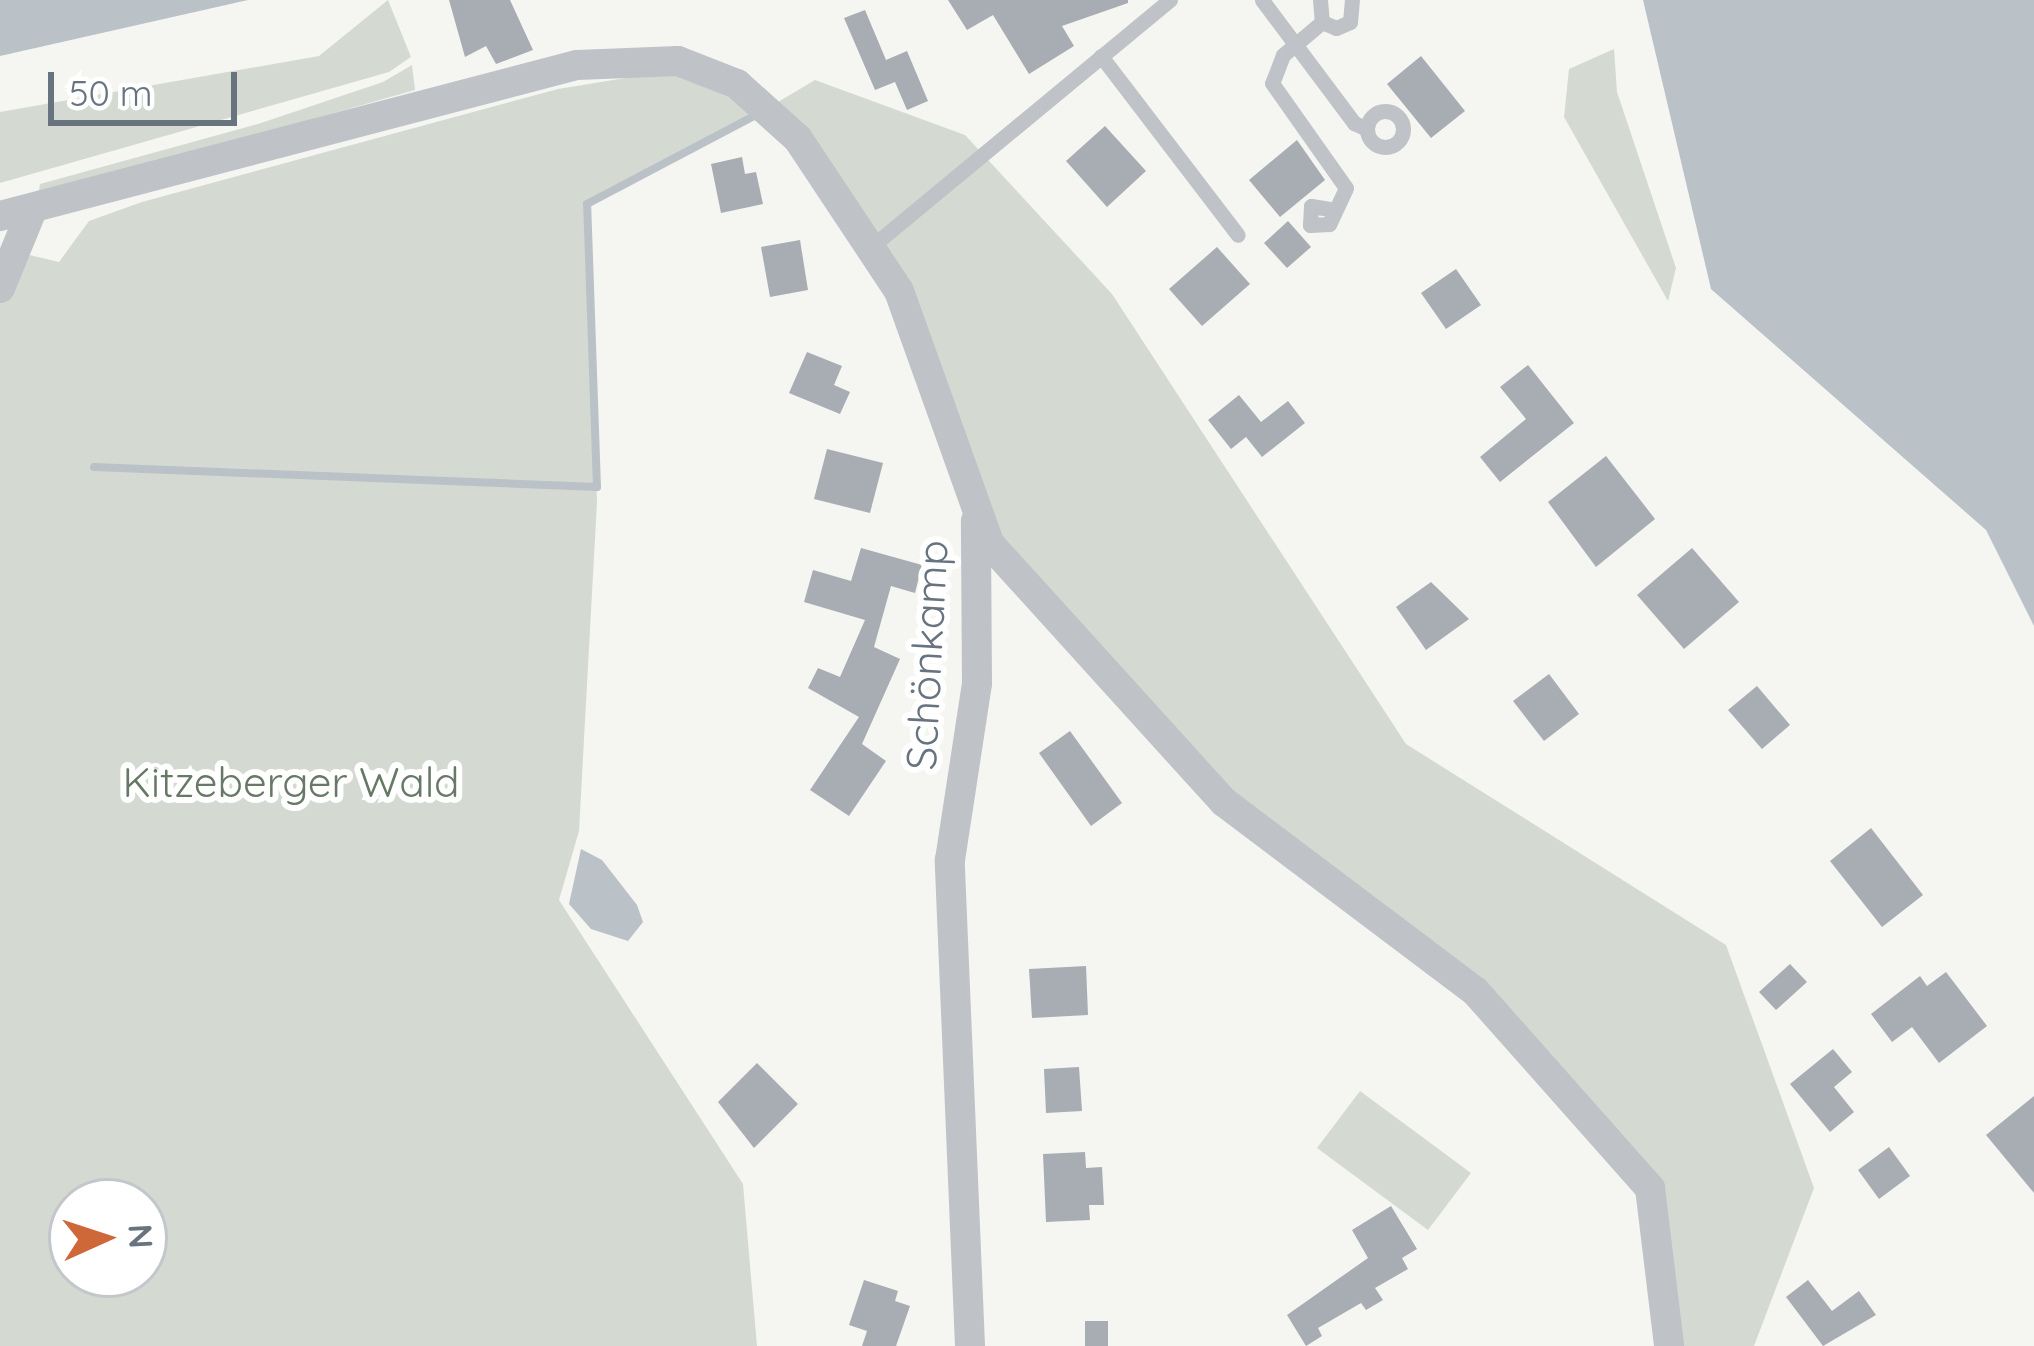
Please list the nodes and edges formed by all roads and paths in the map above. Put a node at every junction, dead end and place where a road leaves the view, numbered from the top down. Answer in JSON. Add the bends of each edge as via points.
{"nodes":[{"id":1,"x":1170,"y":0,"type":"edge"},
{"id":2,"x":1262,"y":0,"type":"edge"},
{"id":3,"x":1320,"y":0,"type":"edge"},
{"id":4,"x":1352,"y":0,"type":"edge"},
{"id":5,"x":1322,"y":22,"type":"junction"},
{"id":6,"x":1294,"y":44,"type":"junction"},
{"id":7,"x":1101,"y":56,"type":"junction"},
{"id":8,"x":1367,"y":129,"type":"dead end"},
{"id":9,"x":1330,"y":209,"type":"dead end"},
{"id":10,"x":32,"y":210,"type":"junction"},
{"id":11,"x":0,"y":216,"type":"edge"},
{"id":12,"x":1238,"y":235,"type":"dead end"},
{"id":13,"x":871,"y":248,"type":"junction"},
{"id":14,"x":0,"y":288,"type":"edge"},
{"id":15,"x":976,"y":521,"type":"junction"},
{"id":16,"x":970,"y":1346,"type":"edge"},
{"id":17,"x":1669,"y":1346,"type":"edge"}],
"edges":[{"from":1,"to":7,"type":"lane"},
{"from":2,"to":6,"type":"lane"},
{"from":3,"to":5,"type":"lane"},
{"from":4,"to":5,"type":"lane","via":[[1354,15],[1344,26]]},
{"from":5,"to":6,"type":"lane"},
{"from":6,"to":8,"type":"lane"},
{"from":6,"to":9,"type":"lane","via":[[1276,67],[1273,92],[1342,179],[1345,195]]},
{"from":7,"to":12,"type":"lane"},
{"from":7,"to":13,"type":"lane"},
{"from":10,"to":11,"type":"street","name":"Schönkamp"},
{"from":10,"to":13,"type":"street","name":"Schönkamp","via":[[481,86],[651,60],[737,84],[790,129]]},
{"from":10,"to":14,"type":"street"},
{"from":13,"to":15,"type":"street","name":"Schönkamp","via":[[916,329]]},
{"from":15,"to":16,"type":"street","name":"Schönkamp","via":[[976,682],[950,860]]},
{"from":15,"to":17,"type":"street","via":[[1224,802],[1474,991],[1578,1101],[1651,1188]]}]}
